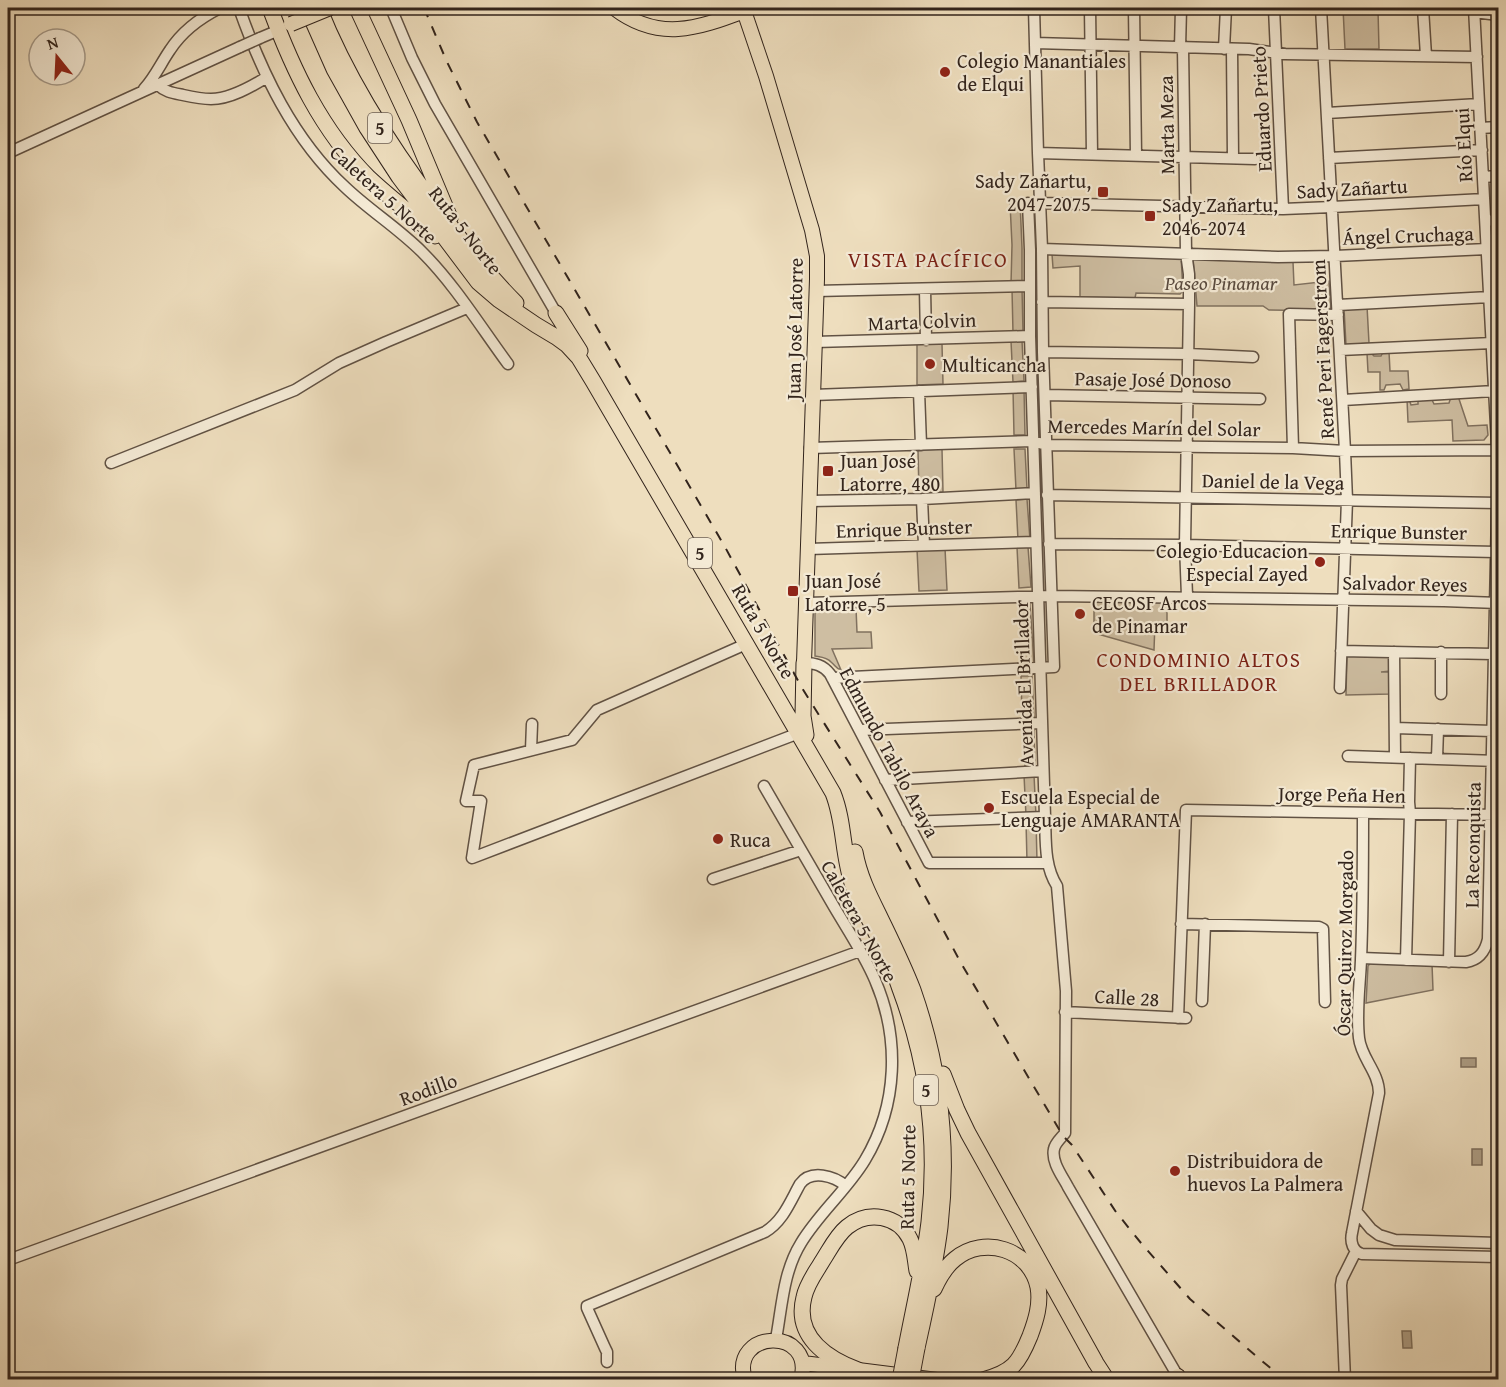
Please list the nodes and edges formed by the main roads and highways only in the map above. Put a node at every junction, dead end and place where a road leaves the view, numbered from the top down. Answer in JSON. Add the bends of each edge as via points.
{"nodes":[{"id":1,"x":270,"y":8,"type":"edge"},
{"id":2,"x":307,"y":8,"type":"edge"},
{"id":3,"x":319,"y":8,"type":"edge"},
{"id":4,"x":330,"y":8,"type":"edge"},
{"id":5,"x":357,"y":8,"type":"edge"},
{"id":6,"x":614,"y":8,"type":"edge"},
{"id":7,"x":728,"y":8,"type":"edge"},
{"id":8,"x":744,"y":9,"type":"edge"},
{"id":9,"x":717,"y":21,"type":"junction"},
{"id":10,"x":285,"y":27,"type":"junction"},
{"id":11,"x":753,"y":37,"type":"junction"},
{"id":12,"x":459,"y":237,"type":"junction"},
{"id":13,"x":464,"y":262,"type":"junction"},
{"id":14,"x":556,"y":313,"type":"road end"},
{"id":15,"x":584,"y":356,"type":"junction"},
{"id":16,"x":804,"y":663,"type":"joint"},
{"id":17,"x":802,"y":688,"type":"junction"},
{"id":18,"x":784,"y":697,"type":"junction"},
{"id":19,"x":802,"y":734,"type":"junction"},
{"id":20,"x":923,"y":1021,"type":"junction"},
{"id":21,"x":918,"y":1288,"type":"junction"},
{"id":22,"x":927,"y":1302,"type":"junction"},
{"id":23,"x":911,"y":1348,"type":"junction"},
{"id":24,"x":803,"y":1363,"type":"junction"},
{"id":25,"x":858,"y":1370,"type":"junction"},
{"id":26,"x":745,"y":1380,"type":"edge"},
{"id":27,"x":801,"y":1380,"type":"edge"},
{"id":28,"x":900,"y":1380,"type":"edge"},
{"id":29,"x":911,"y":1380,"type":"edge"},
{"id":30,"x":937,"y":1380,"type":"edge"},
{"id":31,"x":983,"y":1380,"type":"edge"},
{"id":32,"x":1107,"y":1380,"type":"edge"}],
"edges":[{"from":1,"to":10,"type":"highway"},
{"from":2,"to":13,"type":"highway","name":"Ruta 5 Norte","number":"5","via":[[334,69],[367,128]]},
{"from":3,"to":12,"type":"highway","name":"Ruta 5 Norte","number":"5","via":[[377,123]]},
{"from":4,"to":10,"type":"main road","bridge":true},
{"from":5,"to":12,"type":"highway"},
{"from":6,"to":9,"type":"main road","via":[[636,21],[666,29]]},
{"from":7,"to":9,"type":"main road"},
{"from":8,"to":9,"type":"main road"},
{"from":8,"to":11,"type":"main road","name":"Juan José Latorre"},
{"from":9,"to":11,"type":"main road","via":[[737,23]]},
{"from":10,"to":13,"type":"highway","via":[[294,67],[322,121],[346,153],[380,189]]},
{"from":11,"to":16,"type":"main road","name":"Juan José Latorre","via":[[817,256]]},
{"from":12,"to":15,"type":"highway","name":"Ruta 5 Norte","number":"5","via":[[514,302],[564,336]]},
{"from":13,"to":19,"type":"highway","name":"Ruta 5 Norte","number":"5","via":[[485,289],[567,345],[579,358]]},
{"from":14,"to":15,"type":"highway"},
{"from":15,"to":18,"type":"highway","name":"Ruta 5 Norte","number":"5"},
{"from":16,"to":17,"type":"highway"},
{"from":17,"to":18,"type":"highway"},
{"from":17,"to":19,"type":"highway"},
{"from":18,"to":19,"type":"highway","name":"Ruta 5 Norte","number":"5"},
{"from":19,"to":20,"type":"highway","name":"Ruta 5 Norte","number":"5","via":[[844,805],[863,881],[901,960]]},
{"from":19,"to":21,"type":"highway","name":"Ruta 5 Norte","number":"5","via":[[837,803],[853,886],[892,968],[918,1048],[933,1162],[929,1224]]},
{"from":20,"to":22,"type":"highway","name":"Ruta 5 Norte","number":"5","via":[[938,1086],[944,1160],[940,1230]]},
{"from":20,"to":32,"type":"highway","via":[[968,1133]]},
{"from":21,"to":23,"type":"highway","name":"Ruta 5 Norte","number":"5"},
{"from":21,"to":25,"type":"highway","via":[[912,1244],[895,1222],[864,1218],[840,1235],[808,1285],[802,1303],[803,1318],[809,1336],[821,1350]]},
{"from":22,"to":23,"type":"highway","name":"Ruta 5 Norte","number":"5"},
{"from":22,"to":31,"type":"highway","via":[[950,1264],[973,1250],[1004,1249],[1023,1260],[1032,1271],[1038,1285],[1038,1309],[1023,1353],[1007,1371]]},
{"from":23,"to":28,"type":"highway","name":"Ruta 5 Norte","number":"5","bridge":true},
{"from":23,"to":29,"type":"highway","name":"Ruta 5 Norte","number":"5","bridge":true},
{"from":24,"to":25,"type":"main road"},
{"from":24,"to":26,"type":"main road","via":[[788,1343],[776,1339],[763,1341],[751,1349],[744,1361]]},
{"from":24,"to":27,"type":"main road"},
{"from":25,"to":30,"type":"main road"}]}
